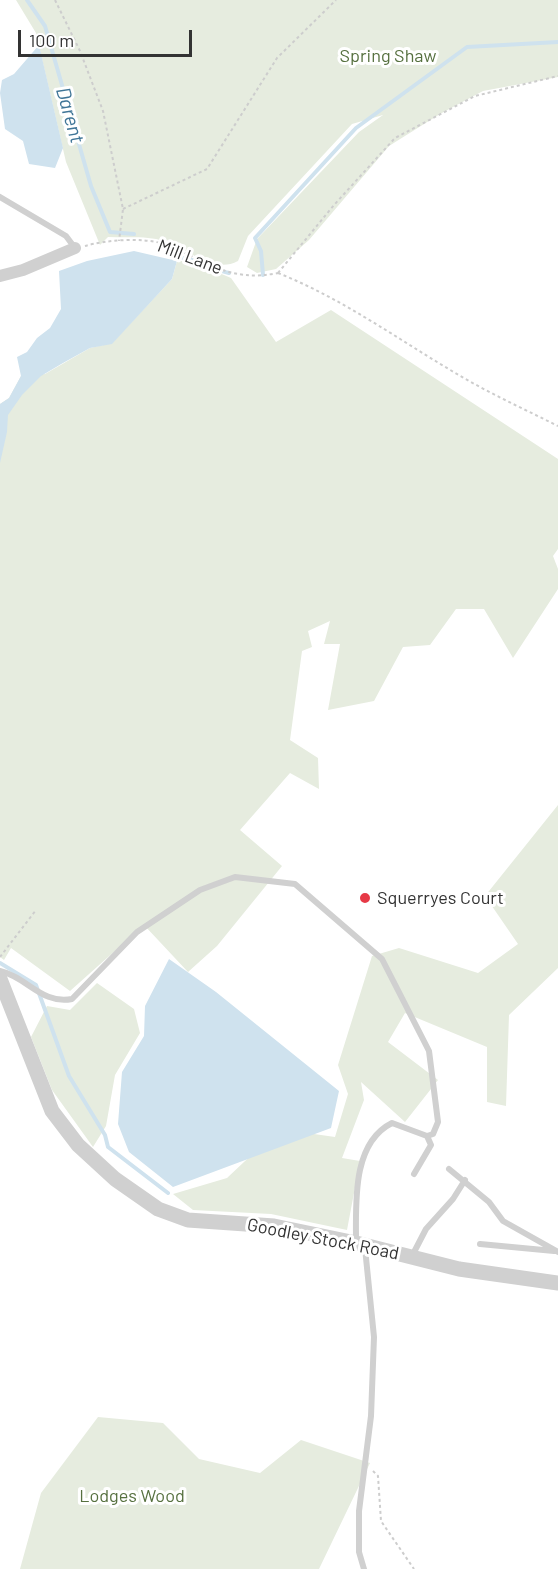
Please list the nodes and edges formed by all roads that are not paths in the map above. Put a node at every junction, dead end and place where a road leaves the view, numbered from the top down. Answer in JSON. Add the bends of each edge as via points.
{"nodes":[{"id":1,"x":0,"y":197,"type":"edge"},
{"id":2,"x":75,"y":248,"type":"joint"},
{"id":3,"x":0,"y":276,"type":"edge"},
{"id":4,"x":0,"y":971,"type":"edge"},
{"id":5,"x":0,"y":979,"type":"edge"},
{"id":6,"x":427,"y":1136,"type":"junction"},
{"id":7,"x":449,"y":1169,"type":"dead end"},
{"id":8,"x":414,"y":1174,"type":"dead end"},
{"id":9,"x":465,"y":1180,"type":"junction"},
{"id":10,"x":360,"y":1244,"type":"junction"},
{"id":11,"x":480,"y":1244,"type":"dead end"},
{"id":12,"x":411,"y":1257,"type":"junction"},
{"id":13,"x":558,"y":1283,"type":"edge"},
{"id":14,"x":364,"y":1569,"type":"edge"}],
"edges":[{"from":1,"to":2,"type":"lane","via":[[66,236]]},
{"from":2,"to":3,"type":"street"},
{"from":4,"to":6,"type":"lane","via":[[48,998],[72,999],[137,932],[200,890],[235,877],[295,884],[382,958],[429,1051],[438,1122],[433,1134]]},
{"from":5,"to":10,"type":"street","name":"Goodley Stock Road","via":[[52,1111],[78,1145],[115,1179],[158,1209],[188,1220],[274,1226]]},
{"from":6,"to":8,"type":"lane","via":[[431,1145]]},
{"from":6,"to":10,"type":"lane","via":[[392,1123],[381,1129],[368,1149],[358,1182]]},
{"from":7,"to":9,"type":"lane"},
{"from":9,"to":11,"type":"lane","via":[[498,1211],[503,1221],[558,1252]]},
{"from":9,"to":12,"type":"lane","via":[[426,1229]]},
{"from":10,"to":12,"type":"street","name":"Goodley Stock Road"},
{"from":10,"to":14,"type":"lane","via":[[374,1337],[359,1510],[359,1552]]},
{"from":12,"to":13,"type":"street","name":"Goodley Stock Road","via":[[459,1269]]}]}
